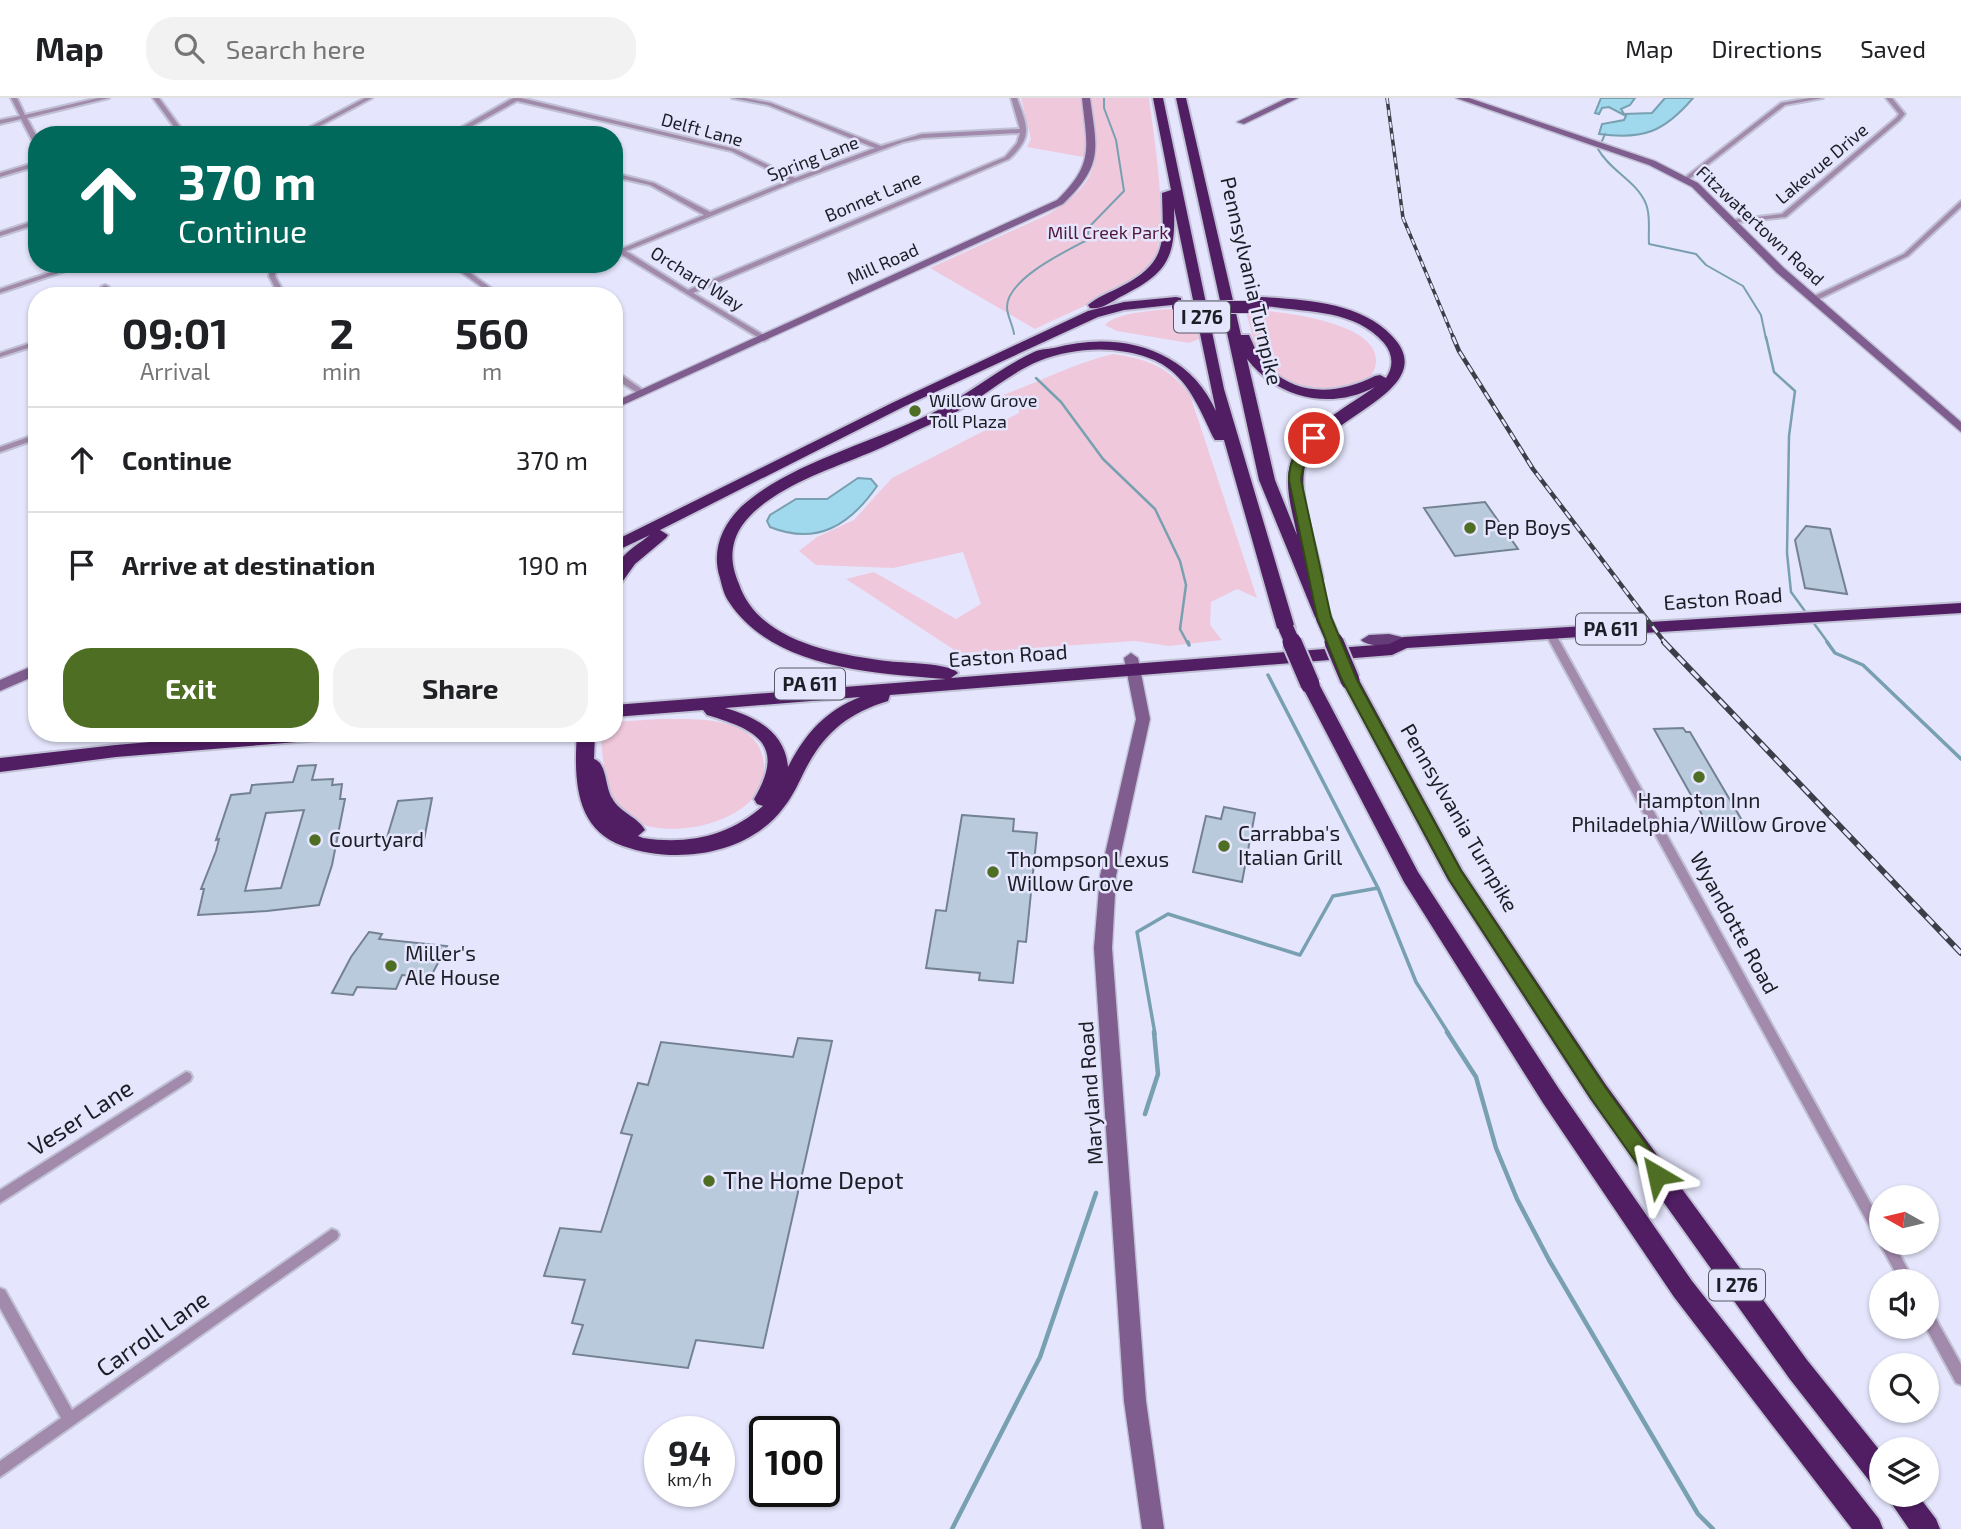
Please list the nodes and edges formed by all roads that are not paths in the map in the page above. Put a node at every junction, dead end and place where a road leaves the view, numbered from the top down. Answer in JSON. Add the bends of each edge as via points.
{"nodes":[{"id":1,"x":14,"y":98,"type":"edge"},
{"id":2,"x":106,"y":98,"type":"edge"},
{"id":3,"x":156,"y":98,"type":"edge"},
{"id":4,"x":369,"y":98,"type":"edge"},
{"id":5,"x":735,"y":98,"type":"edge"},
{"id":6,"x":1014,"y":98,"type":"edge"},
{"id":7,"x":1086,"y":98,"type":"edge"},
{"id":8,"x":1158,"y":98,"type":"edge"},
{"id":9,"x":1181,"y":98,"type":"edge"},
{"id":10,"x":1294,"y":98,"type":"edge"},
{"id":11,"x":1460,"y":98,"type":"edge"},
{"id":12,"x":1820,"y":98,"type":"edge"},
{"id":13,"x":1889,"y":98,"type":"edge"},
{"id":14,"x":517,"y":99,"type":"edge"},
{"id":15,"x":23,"y":116,"type":"junction"},
{"id":16,"x":0,"y":122,"type":"edge"},
{"id":17,"x":1241,"y":122,"type":"dead end"},
{"id":18,"x":28,"y":126,"type":"edge"},
{"id":19,"x":176,"y":126,"type":"edge"},
{"id":20,"x":315,"y":126,"type":"edge"},
{"id":21,"x":468,"y":126,"type":"edge"},
{"id":22,"x":1163,"y":126,"type":"junction"},
{"id":23,"x":1024,"y":131,"type":"junction"},
{"id":24,"x":880,"y":148,"type":"junction"},
{"id":25,"x":28,"y":167,"type":"edge"},
{"id":26,"x":0,"y":175,"type":"edge"},
{"id":27,"x":623,"y":177,"type":"edge"},
{"id":28,"x":1686,"y":179,"type":"junction"},
{"id":29,"x":795,"y":180,"type":"junction"},
{"id":30,"x":1961,"y":203,"type":"edge"},
{"id":31,"x":710,"y":215,"type":"junction"},
{"id":32,"x":1732,"y":222,"type":"junction"},
{"id":33,"x":28,"y":225,"type":"edge"},
{"id":34,"x":0,"y":234,"type":"edge"},
{"id":35,"x":623,"y":247,"type":"edge"},
{"id":36,"x":623,"y":252,"type":"edge"},
{"id":37,"x":55,"y":273,"type":"edge"},
{"id":38,"x":466,"y":273,"type":"edge"},
{"id":39,"x":486,"y":287,"type":"edge"},
{"id":40,"x":0,"y":291,"type":"edge"},
{"id":41,"x":689,"y":292,"type":"junction"},
{"id":42,"x":1225,"y":292,"type":"junction"},
{"id":43,"x":1812,"y":299,"type":"junction"},
{"id":44,"x":1177,"y":304,"type":"junction"},
{"id":45,"x":1262,"y":304,"type":"junction"},
{"id":46,"x":1055,"y":331,"type":"junction"},
{"id":47,"x":764,"y":339,"type":"junction"},
{"id":48,"x":28,"y":346,"type":"edge"},
{"id":49,"x":0,"y":355,"type":"edge"},
{"id":50,"x":1029,"y":360,"type":"junction"},
{"id":51,"x":623,"y":380,"type":"edge"},
{"id":52,"x":642,"y":392,"type":"junction"},
{"id":53,"x":623,"y":402,"type":"edge"},
{"id":54,"x":902,"y":404,"type":"joint"},
{"id":55,"x":1961,"y":428,"type":"edge"},
{"id":56,"x":28,"y":439,"type":"edge"},
{"id":57,"x":0,"y":450,"type":"edge"},
{"id":58,"x":808,"y":473,"type":"junction"},
{"id":59,"x":1250,"y":506,"type":"junction"},
{"id":60,"x":659,"y":525,"type":"junction"},
{"id":61,"x":623,"y":543,"type":"edge"},
{"id":62,"x":623,"y":555,"type":"edge"},
{"id":63,"x":623,"y":568,"type":"edge"},
{"id":64,"x":1961,"y":608,"type":"edge"},
{"id":65,"x":1324,"y":617,"type":"junction"},
{"id":66,"x":1550,"y":633,"type":"junction"},
{"id":67,"x":1369,"y":640,"type":"joint"},
{"id":68,"x":1404,"y":643,"type":"junction"},
{"id":69,"x":1132,"y":664,"type":"junction"},
{"id":70,"x":28,"y":673,"type":"edge"},
{"id":71,"x":948,"y":673,"type":"junction"},
{"id":72,"x":0,"y":686,"type":"edge"},
{"id":73,"x":910,"y":686,"type":"junction"},
{"id":74,"x":623,"y":698,"type":"edge"},
{"id":75,"x":709,"y":704,"type":"junction"},
{"id":76,"x":623,"y":710,"type":"edge"},
{"id":77,"x":91,"y":742,"type":"edge"},
{"id":78,"x":225,"y":742,"type":"edge"},
{"id":79,"x":586,"y":742,"type":"edge"},
{"id":80,"x":595,"y":742,"type":"edge"},
{"id":81,"x":0,"y":753,"type":"edge"},
{"id":82,"x":0,"y":765,"type":"edge"},
{"id":83,"x":186,"y":1077,"type":"dead end"},
{"id":84,"x":0,"y":1197,"type":"edge"},
{"id":85,"x":1869,"y":1212,"type":"edge"},
{"id":86,"x":332,"y":1235,"type":"dead end"},
{"id":87,"x":0,"y":1295,"type":"edge"},
{"id":88,"x":1939,"y":1339,"type":"edge"},
{"id":89,"x":1961,"y":1378,"type":"edge"},
{"id":90,"x":71,"y":1420,"type":"junction"},
{"id":91,"x":1869,"y":1458,"type":"edge"},
{"id":92,"x":0,"y":1470,"type":"edge"},
{"id":93,"x":1909,"y":1507,"type":"edge"},
{"id":94,"x":1153,"y":1529,"type":"edge"},
{"id":95,"x":1869,"y":1529,"type":"edge"},
{"id":96,"x":1926,"y":1529,"type":"edge"}],
"edges":[{"from":1,"to":15,"type":"street"},
{"from":2,"to":15,"type":"street"},
{"from":3,"to":19,"type":"street"},
{"from":4,"to":20,"type":"street"},
{"from":5,"to":24,"type":"street","via":[[769,104]]},
{"from":6,"to":23,"type":"street"},
{"from":7,"to":47,"type":"street","name":"Mill Road","via":[[1089,170],[1060,202]]},
{"from":8,"to":22,"type":"highway","number":"I 276"},
{"from":9,"to":42,"type":"highway","name":"Pennsylvania Turnpike","number":"I 276"},
{"from":10,"to":17,"type":"street"},
{"from":11,"to":28,"type":"street","name":"Fitzwatertown Road","via":[[1652,163]]},
{"from":12,"to":28,"type":"street","via":[[1783,104]]},
{"from":13,"to":32,"type":"street","name":"Lakevue Drive","via":[[1900,109],[1898,119],[1784,216]]},
{"from":14,"to":21,"type":"street"},
{"from":14,"to":29,"type":"street","name":"Delft Lane","via":[[733,149]]},
{"from":15,"to":16,"type":"street"},
{"from":15,"to":18,"type":"street"},
{"from":22,"to":46,"type":"highway","via":[[1169,234],[1166,257],[1142,281],[1074,316]]},
{"from":22,"to":59,"type":"highway","number":"I 276","via":[[1217,389]]},
{"from":23,"to":24,"type":"street","name":"Spring Lane","via":[[922,136]]},
{"from":23,"to":41,"type":"street","name":"Bonnet Lane","via":[[1021,146],[1007,158]]},
{"from":24,"to":29,"type":"street","name":"Spring Lane"},
{"from":25,"to":26,"type":"street"},
{"from":27,"to":31,"type":"street","via":[[652,184]]},
{"from":28,"to":32,"type":"street","name":"Fitzwatertown Road"},
{"from":29,"to":31,"type":"street","name":"Spring Lane"},
{"from":30,"to":43,"type":"street","via":[[1906,255]]},
{"from":31,"to":35,"type":"street","name":"Spring Lane"},
{"from":32,"to":43,"type":"street","name":"Fitzwatertown Road"},
{"from":33,"to":34,"type":"street"},
{"from":36,"to":41,"type":"street","name":"Orchard Way"},
{"from":37,"to":40,"type":"street"},
{"from":38,"to":39,"type":"street"},
{"from":41,"to":47,"type":"street","name":"Orchard Way"},
{"from":42,"to":45,"type":"highway","via":[[1254,360],[1276,383],[1336,395],[1372,384],[1388,369],[1386,352],[1358,327],[1322,314]]},
{"from":42,"to":65,"type":"highway","name":"Pennsylvania Turnpike","number":"I 276","via":[[1267,480]]},
{"from":43,"to":55,"type":"street","name":"Fitzwatertown Road"},
{"from":44,"to":45,"type":"highway","bridge":true},
{"from":44,"to":46,"type":"highway","via":[[1109,309]]},
{"from":44,"to":50,"type":"highway","via":[[1112,316]]},
{"from":45,"to":65,"type":"highway","via":[[1317,307],[1348,316],[1388,339],[1399,362],[1390,383],[1309,444],[1295,471]]},
{"from":46,"to":54,"type":"highway"},
{"from":47,"to":52,"type":"street","name":"Mill Road"},
{"from":48,"to":49,"type":"street"},
{"from":50,"to":58,"type":"highway","via":[[970,398]]},
{"from":50,"to":59,"type":"highway","via":[[1070,348],[1106,345],[1173,366],[1197,387]]},
{"from":51,"to":52,"type":"street"},
{"from":52,"to":53,"type":"street","name":"Mill Road"},
{"from":54,"to":60,"type":"highway"},
{"from":56,"to":57,"type":"street"},
{"from":58,"to":63,"type":"highway","via":[[790,475],[652,540]]},
{"from":58,"to":71,"type":"highway","via":[[756,502],[728,535],[726,577],[740,604],[771,632],[830,659]]},
{"from":59,"to":95,"type":"highway","number":"I 276","bridge":true,"via":[[1286,628],[1310,684],[1411,877],[1551,1096],[1683,1289]]},
{"from":60,"to":61,"type":"highway"},
{"from":60,"to":62,"type":"highway"},
{"from":64,"to":66,"type":"highway","name":"Easton Road","number":"PA 611"},
{"from":65,"to":91,"type":"highway","name":"Pennsylvania Turnpike","number":"I 276","bridge":true,"via":[[1350,680],[1455,875],[1598,1092],[1798,1369]]},
{"from":66,"to":68,"type":"highway","name":"Easton Road","number":"PA 611"},
{"from":66,"to":85,"type":"street","name":"Wyandotte Road"},
{"from":67,"to":68,"type":"main road","name":"Easton Road","number":"PA 611"},
{"from":67,"to":69,"type":"highway","name":"Easton Road","number":"PA 611"},
{"from":68,"to":69,"type":"highway","name":"Easton Road","number":"PA 611","via":[[1392,649]]},
{"from":69,"to":71,"type":"highway","name":"Easton Road","number":"PA 611"},
{"from":69,"to":73,"type":"highway","name":"Easton Road","number":"PA 611"},
{"from":69,"to":94,"type":"street","name":"Maryland Road","via":[[1143,719],[1108,876],[1103,948],[1135,1401]]},
{"from":70,"to":72,"type":"street"},
{"from":71,"to":74,"type":"highway","name":"Easton Road","number":"PA 611"},
{"from":73,"to":75,"type":"highway","name":"Easton Road","number":"PA 611"},
{"from":73,"to":79,"type":"highway","via":[[904,693],[864,701],[825,723],[806,747],[773,808],[746,829],[694,846],[646,845],[626,839],[600,822],[585,795]]},
{"from":75,"to":76,"type":"highway","name":"Easton Road","number":"PA 611"},
{"from":75,"to":80,"type":"highway","via":[[713,711],[740,718],[763,732],[775,748],[777,771],[770,792],[757,808],[741,821],[707,835],[651,836],[616,818],[595,783]]},
{"from":77,"to":81,"type":"highway"},
{"from":78,"to":82,"type":"highway"},
{"from":83,"to":84,"type":"street","name":"Veser Lane"},
{"from":86,"to":90,"type":"street","name":"Carroll Lane"},
{"from":87,"to":90,"type":"street"},
{"from":88,"to":89,"type":"street"},
{"from":90,"to":92,"type":"street","name":"Carroll Lane"},
{"from":93,"to":96,"type":"highway"}]}
